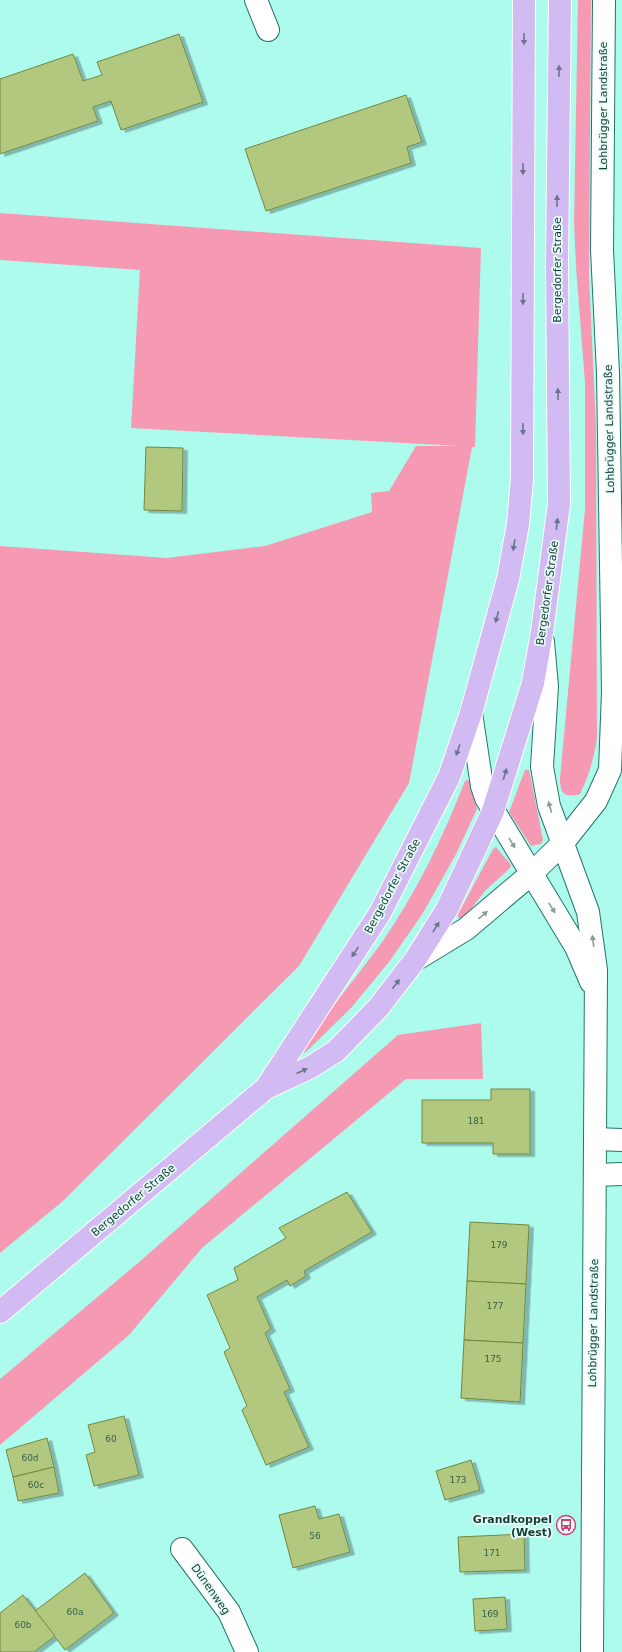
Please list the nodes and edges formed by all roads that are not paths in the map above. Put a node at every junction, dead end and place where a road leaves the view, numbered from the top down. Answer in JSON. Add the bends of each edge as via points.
{"nodes":[{"id":1,"x":256,"y":0,"type":"edge"},
{"id":2,"x":524,"y":0,"type":"edge"},
{"id":3,"x":560,"y":0,"type":"edge"},
{"id":4,"x":604,"y":0,"type":"edge"},
{"id":5,"x":268,"y":30,"type":"dead end"},
{"id":6,"x":542,"y":632,"type":"junction"},
{"id":7,"x":617,"y":691,"type":"edge"},
{"id":8,"x":471,"y":713,"type":"junction"},
{"id":9,"x":493,"y":811,"type":"junction"},
{"id":10,"x":562,"y":844,"type":"junction"},
{"id":11,"x":531,"y":874,"type":"junction"},
{"id":12,"x":415,"y":960,"type":"junction"},
{"id":13,"x":596,"y":994,"type":"junction"},
{"id":14,"x":266,"y":1088,"type":"junction"},
{"id":15,"x":595,"y":1139,"type":"junction"},
{"id":16,"x":622,"y":1140,"type":"edge"},
{"id":17,"x":622,"y":1174,"type":"edge"},
{"id":18,"x":595,"y":1175,"type":"junction"},
{"id":19,"x":0,"y":1312,"type":"edge"},
{"id":20,"x":182,"y":1548,"type":"dead end"},
{"id":21,"x":247,"y":1652,"type":"edge"},
{"id":22,"x":592,"y":1652,"type":"edge"}],
"edges":[{"from":1,"to":5,"type":"street"},
{"from":2,"to":8,"type":"main road","name":"Bergedorfer Straße","one_way":true,"via":[[522,479],[518,524],[508,579]]},
{"from":6,"to":3,"type":"main road","name":"Bergedorfer Straße","one_way":true,"via":[[559,504],[557,264]]},
{"from":4,"to":7,"type":"street","name":"Lohbrügger Landstraße","via":[[602,250]]},
{"from":9,"to":6,"type":"main road","name":"Bergedorfer Straße","one_way":true,"via":[[533,683]]},
{"from":10,"to":6,"type":"street","name":"Lohbrügger Landstraße","one_way":true,"via":[[542,768],[547,686]]},
{"from":7,"to":10,"type":"street","name":"Lohbrügger Landstraße","via":[[610,770],[596,801]]},
{"from":8,"to":9,"type":"street","name":"Lohbrügger Landstraße","via":[[482,786]]},
{"from":8,"to":14,"type":"main road","name":"Bergedorfer Straße","one_way":true,"via":[[449,777],[380,913]]},
{"from":9,"to":11,"type":"street","name":"Lohbrügger Landstraße","one_way":true},
{"from":12,"to":9,"type":"main road","name":"Bergedorfer Straße","one_way":true,"via":[[447,909]]},
{"from":10,"to":11,"type":"street","name":"Lohbrügger Landstraße"},
{"from":13,"to":10,"type":"street","name":"Lohbrügger Landstraße","one_way":true,"via":[[594,950],[588,912]]},
{"from":12,"to":11,"type":"street","name":"Lohbrügger Landstraße","one_way":true,"via":[[466,929]]},
{"from":11,"to":13,"type":"street","name":"Lohbrügger Landstraße","one_way":true,"via":[[576,946]]},
{"from":14,"to":12,"type":"main road","name":"Bergedorfer Straße","one_way":true,"via":[[311,1067],[336,1051],[378,1008]]},
{"from":13,"to":15,"type":"street","name":"Lohbrügger Landstraße"},
{"from":14,"to":19,"type":"main road","name":"Bergedorfer Straße"},
{"from":15,"to":16,"type":"street"},
{"from":15,"to":18,"type":"street","name":"Lohbrügger Landstraße"},
{"from":17,"to":18,"type":"street"},
{"from":18,"to":22,"type":"street","name":"Lohbrügger Landstraße"},
{"from":20,"to":21,"type":"street","name":"Dünenweg","via":[[229,1612]]}]}
